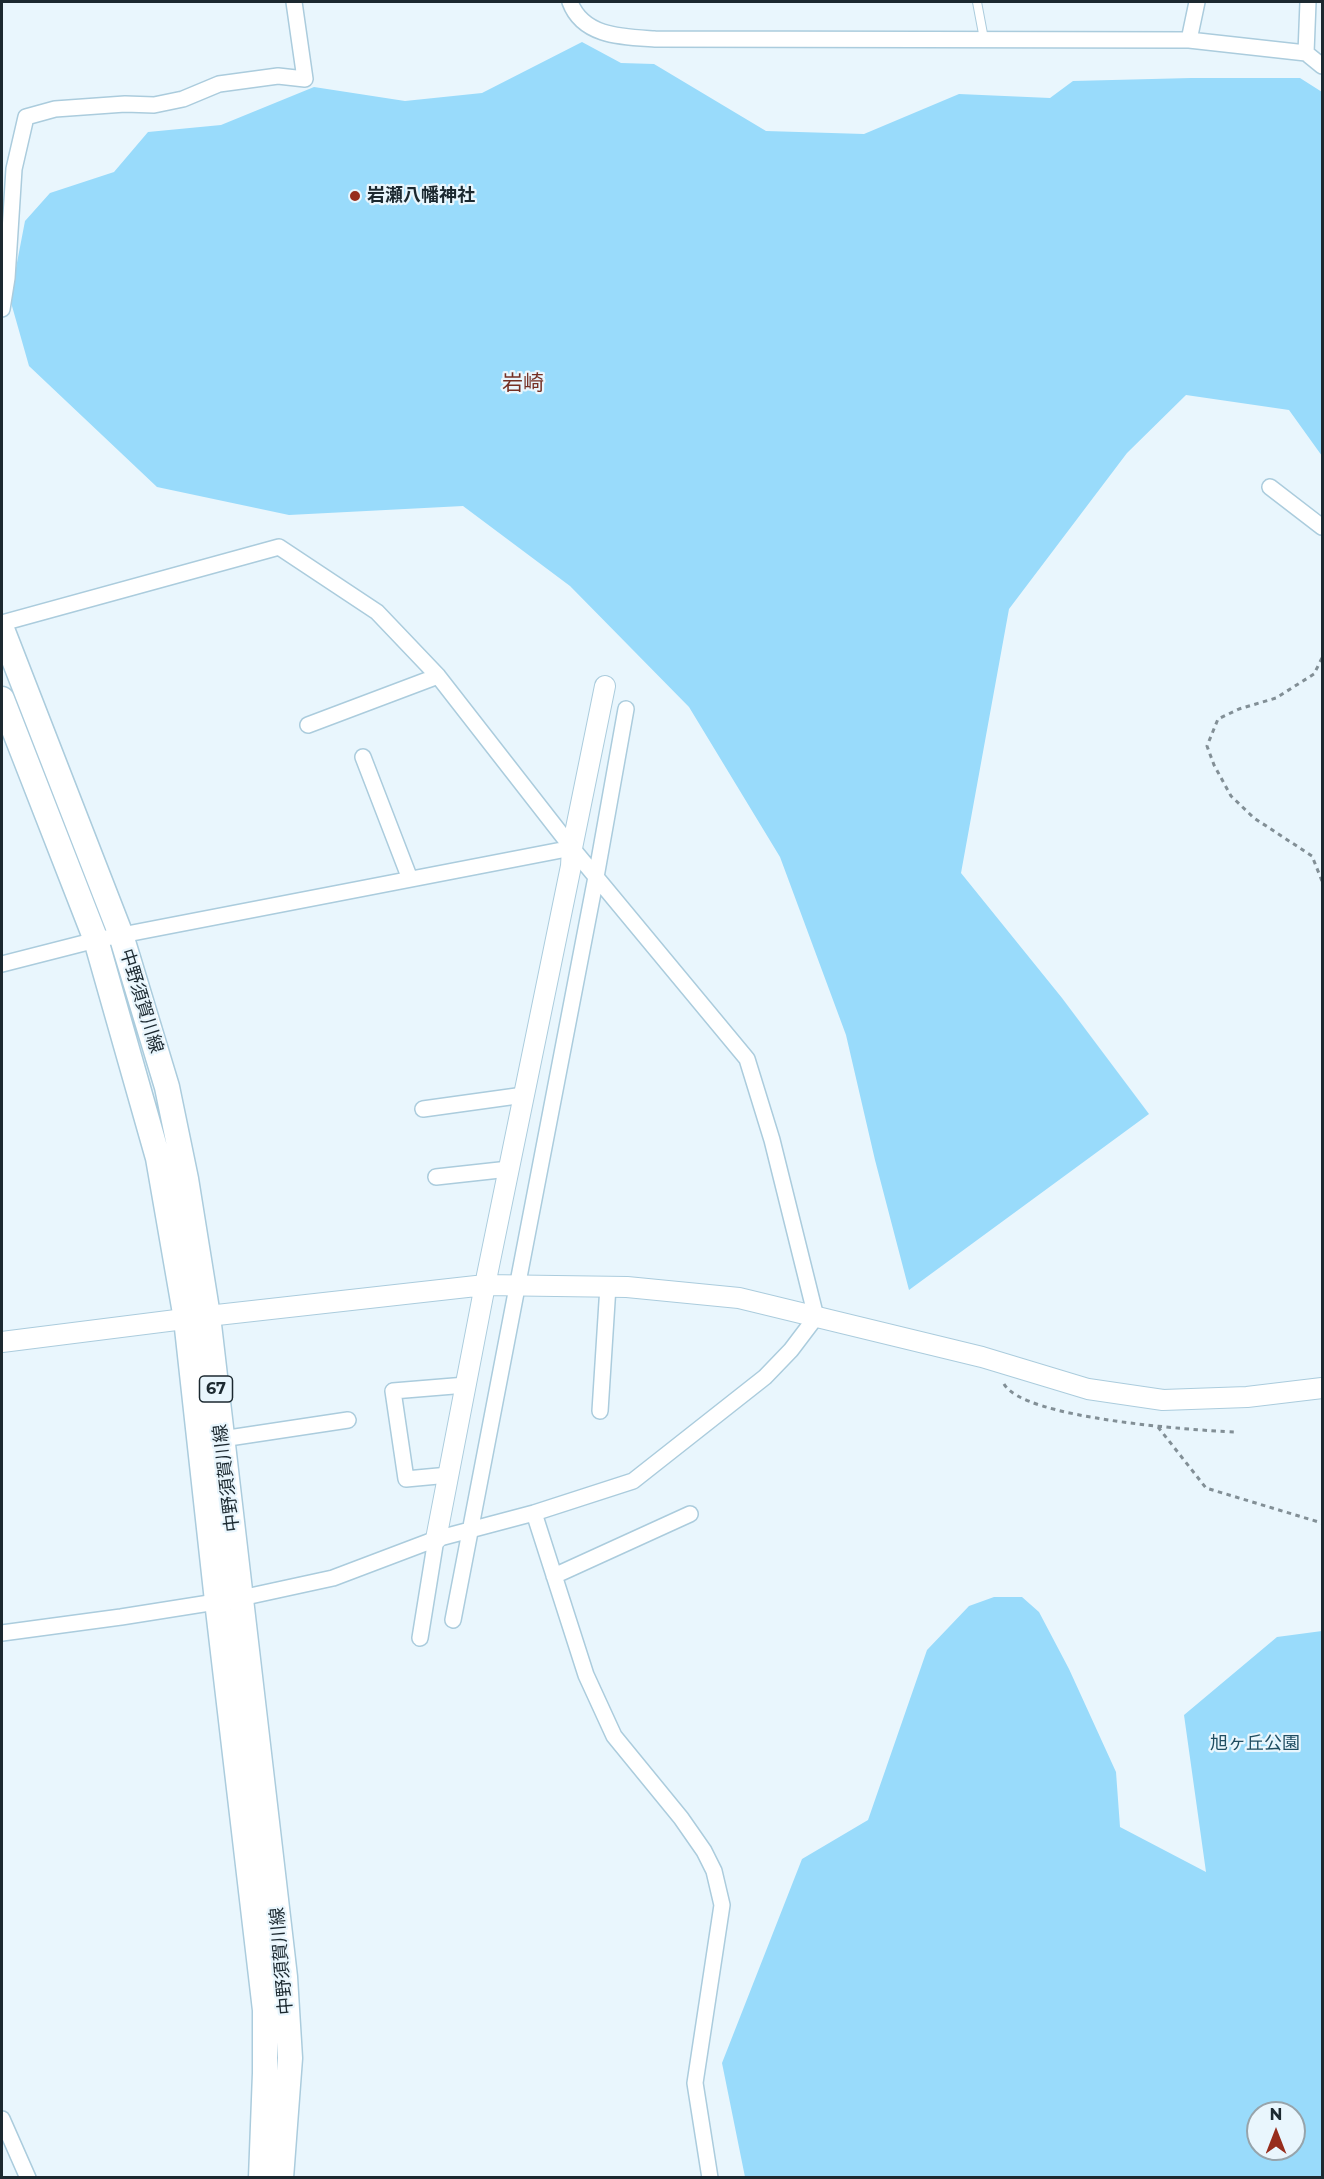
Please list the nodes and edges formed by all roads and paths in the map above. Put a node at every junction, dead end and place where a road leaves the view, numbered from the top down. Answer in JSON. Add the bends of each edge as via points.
{"nodes":[{"id":1,"x":294,"y":2,"type":"edge"},
{"id":2,"x":570,"y":2,"type":"edge"},
{"id":3,"x":977,"y":2,"type":"edge"},
{"id":4,"x":1197,"y":2,"type":"edge"},
{"id":5,"x":1308,"y":2,"type":"edge"},
{"id":6,"x":984,"y":39,"type":"junction"},
{"id":7,"x":1189,"y":40,"type":"junction"},
{"id":8,"x":1306,"y":53,"type":"junction"},
{"id":9,"x":1323,"y":66,"type":"edge"},
{"id":10,"x":2,"y":309,"type":"edge"},
{"id":11,"x":1270,"y":487,"type":"dead end"},
{"id":12,"x":1323,"y":527,"type":"edge"},
{"id":13,"x":2,"y":623,"type":"edge"},
{"id":14,"x":2,"y":629,"type":"edge"},
{"id":15,"x":1323,"y":658,"type":"edge"},
{"id":16,"x":438,"y":676,"type":"junction"},
{"id":17,"x":605,"y":686,"type":"dead end"},
{"id":18,"x":2,"y":699,"type":"edge"},
{"id":19,"x":626,"y":709,"type":"dead end"},
{"id":20,"x":308,"y":725,"type":"dead end"},
{"id":21,"x":363,"y":757,"type":"dead end"},
{"id":22,"x":572,"y":848,"type":"junction"},
{"id":23,"x":596,"y":877,"type":"junction"},
{"id":24,"x":410,"y":879,"type":"junction"},
{"id":25,"x":1323,"y":880,"type":"edge"},
{"id":26,"x":121,"y":935,"type":"junction"},
{"id":27,"x":96,"y":940,"type":"junction"},
{"id":28,"x":2,"y":964,"type":"edge"},
{"id":29,"x":524,"y":1095,"type":"junction"},
{"id":30,"x":423,"y":1109,"type":"dead end"},
{"id":31,"x":509,"y":1169,"type":"junction"},
{"id":32,"x":436,"y":1177,"type":"dead end"},
{"id":33,"x":485,"y":1285,"type":"junction"},
{"id":34,"x":516,"y":1285,"type":"junction"},
{"id":35,"x":609,"y":1286,"type":"junction"},
{"id":36,"x":197,"y":1317,"type":"junction"},
{"id":37,"x":816,"y":1317,"type":"junction"},
{"id":38,"x":2,"y":1342,"type":"edge"},
{"id":39,"x":466,"y":1385,"type":"junction"},
{"id":40,"x":1323,"y":1388,"type":"edge"},
{"id":41,"x":600,"y":1412,"type":"dead end"},
{"id":42,"x":348,"y":1420,"type":"dead end"},
{"id":43,"x":1157,"y":1426,"type":"dead end"},
{"id":44,"x":222,"y":1439,"type":"junction"},
{"id":45,"x":449,"y":1475,"type":"junction"},
{"id":46,"x":534,"y":1513,"type":"junction"},
{"id":47,"x":690,"y":1514,"type":"dead end"},
{"id":48,"x":1323,"y":1523,"type":"edge"},
{"id":49,"x":470,"y":1530,"type":"junction"},
{"id":50,"x":436,"y":1539,"type":"junction"},
{"id":51,"x":554,"y":1576,"type":"junction"},
{"id":52,"x":241,"y":1598,"type":"junction"},
{"id":53,"x":217,"y":1601,"type":"junction"},
{"id":54,"x":453,"y":1620,"type":"dead end"},
{"id":55,"x":2,"y":1633,"type":"edge"},
{"id":56,"x":420,"y":1638,"type":"dead end"},
{"id":57,"x":2,"y":2119,"type":"edge"},
{"id":58,"x":28,"y":2178,"type":"edge"},
{"id":59,"x":261,"y":2178,"type":"edge"},
{"id":60,"x":281,"y":2178,"type":"edge"},
{"id":61,"x":711,"y":2178,"type":"edge"}],
"edges":[{"from":1,"to":10,"type":"street","via":[[305,79],[268,77],[219,84],[183,99],[154,105],[55,109],[26,117],[14,169]]},
{"from":2,"to":6,"type":"street","via":[[574,13],[584,21],[616,37]]},
{"from":3,"to":6,"type":"lane"},
{"from":4,"to":7,"type":"street"},
{"from":5,"to":8,"type":"street"},
{"from":6,"to":7,"type":"street"},
{"from":7,"to":8,"type":"street"},
{"from":8,"to":9,"type":"street"},
{"from":11,"to":12,"type":"street"},
{"from":13,"to":16,"type":"street","via":[[279,547],[377,612]]},
{"from":14,"to":26,"type":"main road","name":"中野須賀川線","number":"67"},
{"from":15,"to":25,"type":"path","via":[[1314,674],[1276,698],[1218,719],[1207,746],[1231,796],[1254,818],[1312,856]]},
{"from":16,"to":20,"type":"street"},
{"from":16,"to":22,"type":"street"},
{"from":17,"to":22,"type":"street"},
{"from":18,"to":27,"type":"main road","name":"中野須賀川線","number":"67"},
{"from":19,"to":23,"type":"street"},
{"from":21,"to":24,"type":"street"},
{"from":22,"to":23,"type":"street"},
{"from":22,"to":24,"type":"street"},
{"from":22,"to":29,"type":"street"},
{"from":23,"to":34,"type":"street"},
{"from":23,"to":37,"type":"street","via":[[747,1059],[772,1140]]},
{"from":24,"to":26,"type":"street"},
{"from":26,"to":27,"type":"street"},
{"from":26,"to":36,"type":"main road","name":"中野須賀川線","number":"67","via":[[167,1087],[186,1179]]},
{"from":27,"to":28,"type":"street"},
{"from":27,"to":36,"type":"main road","name":"中野須賀川線","number":"67","via":[[158,1158]]},
{"from":29,"to":30,"type":"street"},
{"from":29,"to":31,"type":"street"},
{"from":31,"to":32,"type":"street"},
{"from":31,"to":33,"type":"street"},
{"from":33,"to":34,"type":"street"},
{"from":33,"to":36,"type":"street"},
{"from":33,"to":39,"type":"street"},
{"from":34,"to":35,"type":"street"},
{"from":34,"to":49,"type":"street"},
{"from":35,"to":37,"type":"street","via":[[739,1298]]},
{"from":35,"to":41,"type":"street"},
{"from":36,"to":38,"type":"street"},
{"from":36,"to":44,"type":"main road","name":"中野須賀川線","number":"67"},
{"from":36,"to":53,"type":"main road","name":"中野須賀川線","number":"67"},
{"from":37,"to":40,"type":"street","via":[[982,1357],[1088,1389],[1163,1400],[1247,1397]]},
{"from":37,"to":46,"type":"street","via":[[765,1377],[633,1480]]},
{"from":39,"to":45,"type":"street"},
{"from":39,"to":45,"type":"street","via":[[393,1391],[406,1479]]},
{"from":42,"to":44,"type":"street"},
{"from":43,"to":48,"type":"path","via":[[1206,1488]]},
{"from":44,"to":52,"type":"main road","name":"中野須賀川線","number":"67"},
{"from":45,"to":50,"type":"street"},
{"from":46,"to":49,"type":"street"},
{"from":46,"to":51,"type":"street"},
{"from":47,"to":51,"type":"street"},
{"from":49,"to":50,"type":"street"},
{"from":49,"to":54,"type":"street"},
{"from":50,"to":52,"type":"street","via":[[333,1578]]},
{"from":50,"to":56,"type":"street"},
{"from":51,"to":61,"type":"street","via":[[586,1675],[614,1736],[681,1818],[714,1871],[722,1905],[695,2083]]},
{"from":52,"to":53,"type":"street"},
{"from":52,"to":60,"type":"main road","name":"中野須賀川線","number":"67","via":[[285,1977],[290,2058]]},
{"from":53,"to":55,"type":"street"},
{"from":53,"to":59,"type":"main road","name":"中野須賀川線","number":"67","via":[[265,2010]]},
{"from":57,"to":58,"type":"street"}]}
